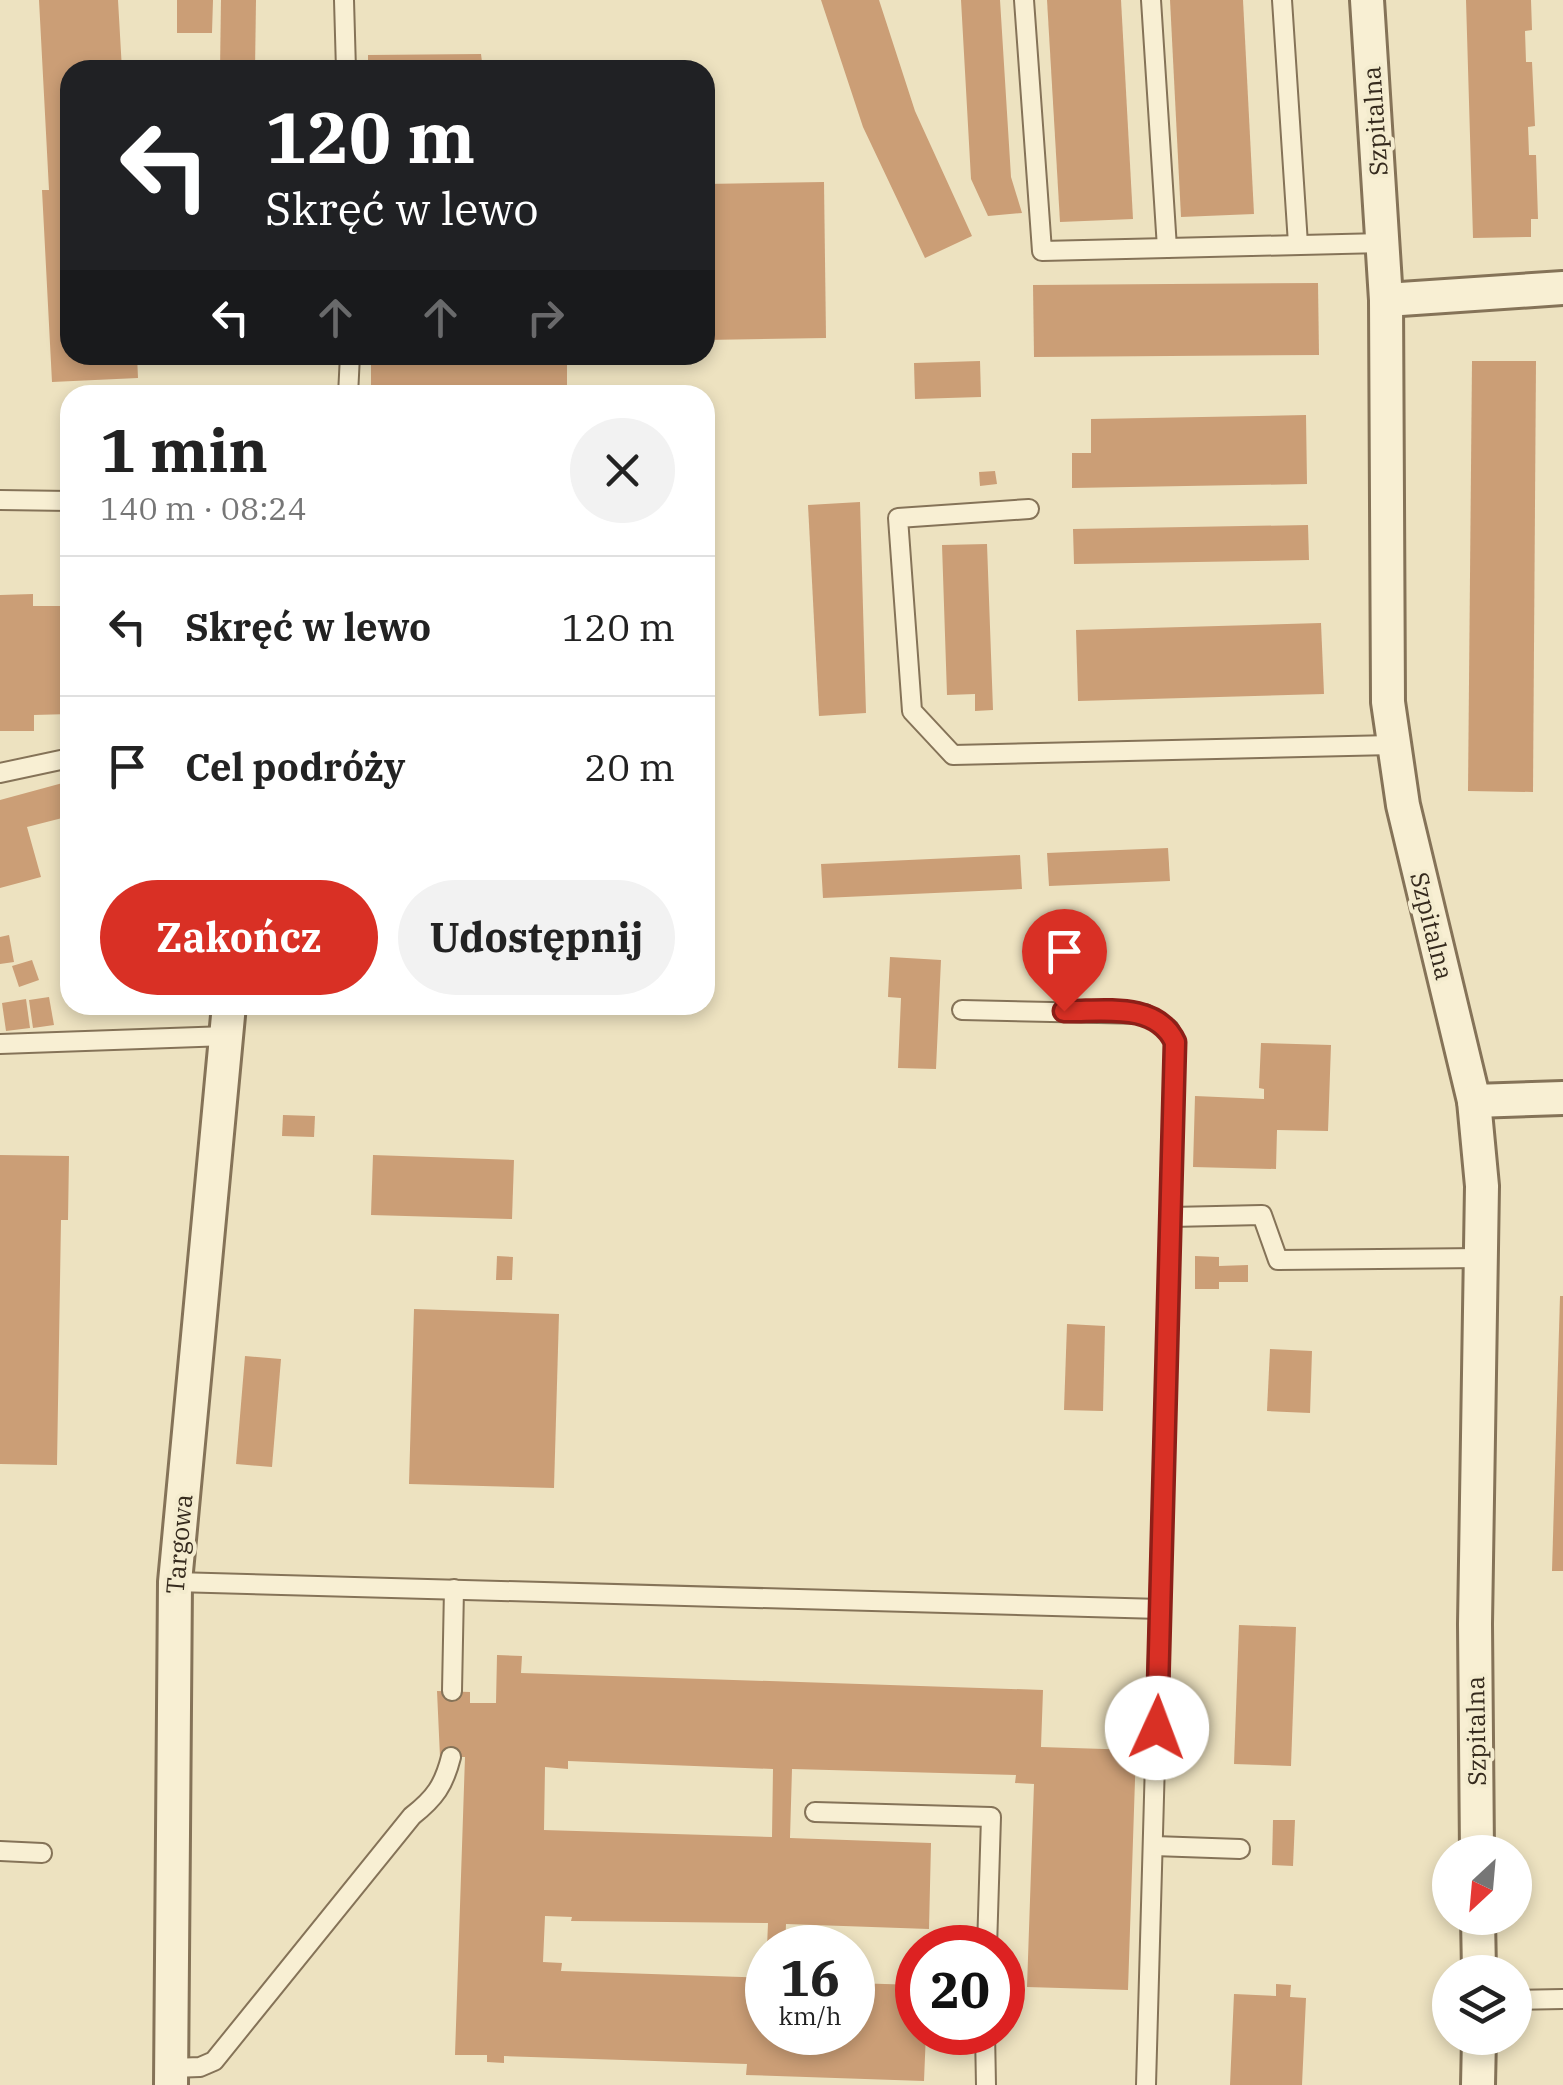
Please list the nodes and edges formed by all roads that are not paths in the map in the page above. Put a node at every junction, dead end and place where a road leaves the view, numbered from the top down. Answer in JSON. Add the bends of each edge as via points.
{"nodes":[{"id":1,"x":344,"y":0,"type":"edge"},
{"id":2,"x":1024,"y":0,"type":"edge"},
{"id":3,"x":1151,"y":0,"type":"edge"},
{"id":4,"x":1282,"y":0,"type":"edge"},
{"id":5,"x":1367,"y":0,"type":"edge"},
{"id":6,"x":346,"y":60,"type":"edge"},
{"id":7,"x":1383,"y":243,"type":"junction"},
{"id":8,"x":1298,"y":244,"type":"junction"},
{"id":9,"x":1167,"y":248,"type":"junction"},
{"id":10,"x":1563,"y":288,"type":"edge"},
{"id":11,"x":1386,"y":300,"type":"junction"},
{"id":12,"x":0,"y":500,"type":"edge"},
{"id":13,"x":60,"y":501,"type":"edge"},
{"id":14,"x":1029,"y":509,"type":"dead end"},
{"id":15,"x":1393,"y":745,"type":"junction"},
{"id":16,"x":60,"y":760,"type":"edge"},
{"id":17,"x":0,"y":773,"type":"edge"},
{"id":18,"x":962,"y":1010,"type":"dead end"},
{"id":19,"x":228,"y":1021,"type":"edge"},
{"id":20,"x":0,"y":1044,"type":"edge"},
{"id":21,"x":1563,"y":1098,"type":"edge"},
{"id":22,"x":1474,"y":1101,"type":"junction"},
{"id":23,"x":1171,"y":1217,"type":"junction"},
{"id":24,"x":1481,"y":1258,"type":"junction"},
{"id":25,"x":175,"y":1582,"type":"junction"},
{"id":26,"x":454,"y":1590,"type":"junction"},
{"id":27,"x":1161,"y":1609,"type":"junction"},
{"id":28,"x":452,"y":1691,"type":"dead end"},
{"id":29,"x":451,"y":1757,"type":"dead end"},
{"id":30,"x":815,"y":1812,"type":"dead end"},
{"id":31,"x":1478,"y":1835,"type":"edge"},
{"id":32,"x":1154,"y":1846,"type":"junction"},
{"id":33,"x":1240,"y":1849,"type":"dead end"},
{"id":34,"x":0,"y":1852,"type":"edge"},
{"id":35,"x":42,"y":1853,"type":"dead end"},
{"id":36,"x":989,"y":1925,"type":"edge"},
{"id":37,"x":1563,"y":1999,"type":"edge"},
{"id":38,"x":1532,"y":2000,"type":"edge"},
{"id":39,"x":985,"y":2055,"type":"edge"},
{"id":40,"x":1478,"y":2055,"type":"edge"},
{"id":41,"x":172,"y":2077,"type":"edge"},
{"id":42,"x":986,"y":2085,"type":"edge"},
{"id":43,"x":1146,"y":2085,"type":"edge"},
{"id":44,"x":1478,"y":2085,"type":"edge"}],
"edges":[{"from":1,"to":6,"type":"lane"},
{"from":2,"to":9,"type":"lane","via":[[1042,251]]},
{"from":3,"to":9,"type":"lane"},
{"from":4,"to":8,"type":"lane"},
{"from":5,"to":7,"type":"street","name":"Szpitalna"},
{"from":7,"to":8,"type":"lane"},
{"from":7,"to":11,"type":"street","name":"Szpitalna"},
{"from":8,"to":9,"type":"lane"},
{"from":10,"to":11,"type":"street"},
{"from":11,"to":15,"type":"street","name":"Szpitalna"},
{"from":12,"to":13,"type":"lane"},
{"from":14,"to":15,"type":"lane","via":[[898,518],[912,711],[954,755]]},
{"from":15,"to":22,"type":"street","name":"Szpitalna"},
{"from":16,"to":17,"type":"lane"},
{"from":18,"to":23,"type":"lane","via":[[1132,1012],[1169,1029],[1175,1042]]},
{"from":19,"to":20,"type":"lane"},
{"from":19,"to":25,"type":"street","name":"Targowa"},
{"from":21,"to":22,"type":"street"},
{"from":22,"to":24,"type":"street","name":"Szpitalna"},
{"from":23,"to":24,"type":"lane","via":[[1262,1215],[1278,1260]]},
{"from":23,"to":27,"type":"lane"},
{"from":24,"to":31,"type":"street","name":"Szpitalna"},
{"from":25,"to":26,"type":"lane"},
{"from":25,"to":41,"type":"street","name":"Targowa"},
{"from":26,"to":27,"type":"lane"},
{"from":26,"to":28,"type":"lane"},
{"from":27,"to":32,"type":"lane"},
{"from":29,"to":41,"type":"lane","via":[[432,1800],[412,1816],[214,2060]]},
{"from":30,"to":36,"type":"lane","via":[[991,1817]]},
{"from":32,"to":33,"type":"lane"},
{"from":32,"to":43,"type":"lane"},
{"from":34,"to":35,"type":"lane"},
{"from":37,"to":38,"type":"lane"},
{"from":39,"to":42,"type":"lane"},
{"from":40,"to":44,"type":"street"}]}
